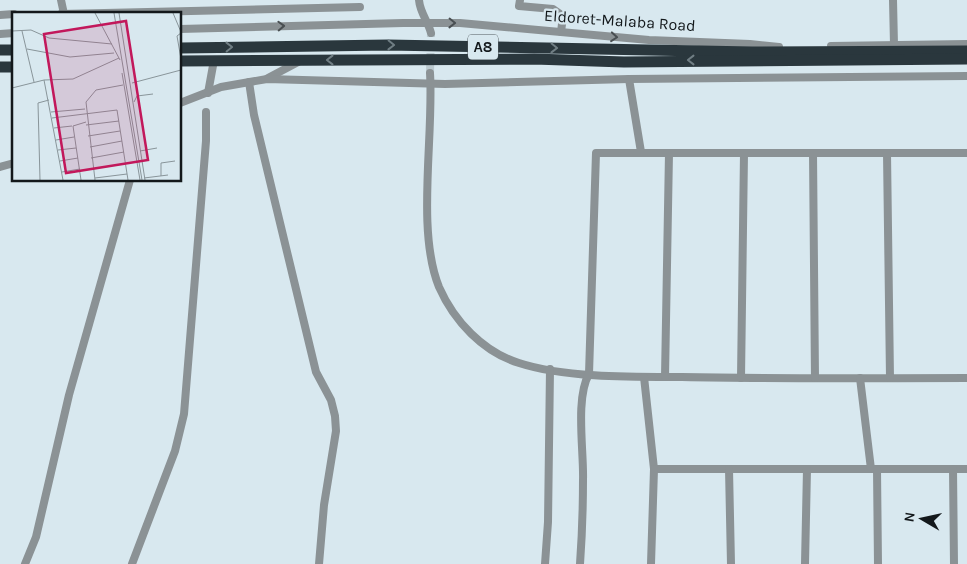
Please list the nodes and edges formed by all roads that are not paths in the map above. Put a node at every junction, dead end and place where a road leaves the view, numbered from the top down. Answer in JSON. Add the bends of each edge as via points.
{"nodes":[{"id":1,"x":419,"y":0,"type":"edge"},
{"id":2,"x":520,"y":0,"type":"edge"},
{"id":3,"x":894,"y":0,"type":"edge"},
{"id":4,"x":360,"y":7,"type":"dead end"},
{"id":5,"x":147,"y":12,"type":"edge"},
{"id":6,"x":429,"y":23,"type":"junction"},
{"id":7,"x":181,"y":29,"type":"edge"},
{"id":8,"x":561,"y":32,"type":"junction"},
{"id":9,"x":431,"y":33,"type":"tunnel mouth"},
{"id":10,"x":967,"y":44,"type":"edge"},
{"id":11,"x":894,"y":45,"type":"junction"},
{"id":12,"x":181,"y":48,"type":"edge"},
{"id":13,"x":967,"y":51,"type":"edge"},
{"id":14,"x":967,"y":59,"type":"edge"},
{"id":15,"x":214,"y":60,"type":"junction"},
{"id":16,"x":302,"y":60,"type":"junction"},
{"id":17,"x":181,"y":62,"type":"edge"},
{"id":18,"x":430,"y":74,"type":"tunnel mouth"},
{"id":19,"x":967,"y":76,"type":"edge"},
{"id":20,"x":267,"y":79,"type":"junction"},
{"id":21,"x":629,"y":79,"type":"junction"},
{"id":22,"x":249,"y":82,"type":"junction"},
{"id":23,"x":431,"y":84,"type":"junction"},
{"id":24,"x":208,"y":93,"type":"junction"},
{"id":25,"x":181,"y":103,"type":"edge"},
{"id":26,"x":206,"y":112,"type":"dead end"},
{"id":27,"x":641,"y":152,"type":"junction"},
{"id":28,"x":744,"y":153,"type":"junction"},
{"id":29,"x":813,"y":153,"type":"junction"},
{"id":30,"x":887,"y":153,"type":"junction"},
{"id":31,"x":967,"y":153,"type":"edge"},
{"id":32,"x":668,"y":154,"type":"junction"},
{"id":33,"x":12,"y":164,"type":"edge"},
{"id":34,"x":0,"y":168,"type":"edge"},
{"id":35,"x":130,"y":181,"type":"edge"},
{"id":36,"x":550,"y":369,"type":"junction"},
{"id":37,"x":589,"y":374,"type":"junction"},
{"id":38,"x":644,"y":377,"type":"junction"},
{"id":39,"x":664,"y":377,"type":"junction"},
{"id":40,"x":741,"y":378,"type":"junction"},
{"id":41,"x":815,"y":378,"type":"junction"},
{"id":42,"x":860,"y":378,"type":"junction"},
{"id":43,"x":890,"y":378,"type":"junction"},
{"id":44,"x":967,"y":378,"type":"edge"},
{"id":45,"x":654,"y":469,"type":"junction"},
{"id":46,"x":729,"y":469,"type":"junction"},
{"id":47,"x":807,"y":469,"type":"junction"},
{"id":48,"x":874,"y":469,"type":"junction"},
{"id":49,"x":953,"y":469,"type":"junction"},
{"id":50,"x":967,"y":469,"type":"edge"},
{"id":51,"x":25,"y":564,"type":"edge"},
{"id":52,"x":132,"y":564,"type":"edge"},
{"id":53,"x":318,"y":564,"type":"edge"},
{"id":54,"x":545,"y":564,"type":"edge"},
{"id":55,"x":580,"y":564,"type":"edge"},
{"id":56,"x":652,"y":564,"type":"edge"},
{"id":57,"x":731,"y":564,"type":"edge"},
{"id":58,"x":805,"y":564,"type":"edge"},
{"id":59,"x":878,"y":564,"type":"edge"},
{"id":60,"x":954,"y":564,"type":"edge"}],
"edges":[{"from":1,"to":6,"type":"street"},
{"from":2,"to":8,"type":"street","via":[[519,6],[557,11],[563,16]]},
{"from":3,"to":11,"type":"street"},
{"from":4,"to":5,"type":"street"},
{"from":7,"to":6,"type":"street","name":"Eldoret-Malaba Road","one_way":true},
{"from":6,"to":8,"type":"street","name":"Eldoret-Malaba Road","one_way":true},
{"from":6,"to":9,"type":"street"},
{"from":8,"to":11,"type":"street","name":"Eldoret-Malaba Road","one_way":true,"via":[[773,47]]},
{"from":10,"to":11,"type":"street","name":"Eldoret-Malaba Road"},
{"from":12,"to":13,"type":"highway","name":"Eldoret-Malaba Road","number":"A8","one_way":true,"via":[[388,45],[752,52]]},
{"from":14,"to":16,"type":"highway","number":"A8","one_way":true},
{"from":15,"to":16,"type":"highway","number":"A8"},
{"from":15,"to":17,"type":"highway","number":"A8"},
{"from":15,"to":24,"type":"street"},
{"from":16,"to":20,"type":"street"},
{"from":18,"to":23,"type":"street"},
{"from":19,"to":21,"type":"street"},
{"from":20,"to":22,"type":"street"},
{"from":20,"to":23,"type":"street"},
{"from":21,"to":23,"type":"street"},
{"from":21,"to":27,"type":"street"},
{"from":22,"to":24,"type":"street"},
{"from":22,"to":53,"type":"street","via":[[254,116],[316,372],[331,400],[335,416],[336,431]]},
{"from":23,"to":36,"type":"street","via":[[428,225],[431,259],[440,288],[466,330],[484,346],[518,363]]},
{"from":24,"to":25,"type":"street"},
{"from":26,"to":52,"type":"street","via":[[184,414],[175,451]]},
{"from":27,"to":32,"type":"street"},
{"from":27,"to":37,"type":"street","via":[[600,152],[594,155]]},
{"from":28,"to":29,"type":"street"},
{"from":28,"to":32,"type":"street"},
{"from":28,"to":40,"type":"street"},
{"from":29,"to":30,"type":"street"},
{"from":29,"to":41,"type":"street"},
{"from":30,"to":31,"type":"street"},
{"from":30,"to":43,"type":"street"},
{"from":32,"to":39,"type":"street"},
{"from":33,"to":34,"type":"street"},
{"from":35,"to":51,"type":"street","via":[[72,385],[36,538]]},
{"from":36,"to":37,"type":"street"},
{"from":36,"to":54,"type":"street"},
{"from":37,"to":38,"type":"street"},
{"from":37,"to":55,"type":"street","via":[[582,408]]},
{"from":38,"to":39,"type":"street"},
{"from":38,"to":45,"type":"street"},
{"from":39,"to":40,"type":"street"},
{"from":40,"to":41,"type":"street"},
{"from":41,"to":42,"type":"street"},
{"from":42,"to":43,"type":"street"},
{"from":42,"to":48,"type":"street"},
{"from":43,"to":44,"type":"street"},
{"from":45,"to":46,"type":"street"},
{"from":45,"to":56,"type":"street"},
{"from":46,"to":47,"type":"street"},
{"from":46,"to":57,"type":"street"},
{"from":47,"to":48,"type":"street"},
{"from":47,"to":58,"type":"street"},
{"from":48,"to":49,"type":"street"},
{"from":48,"to":59,"type":"street"},
{"from":49,"to":50,"type":"street"},
{"from":49,"to":60,"type":"street"}]}
